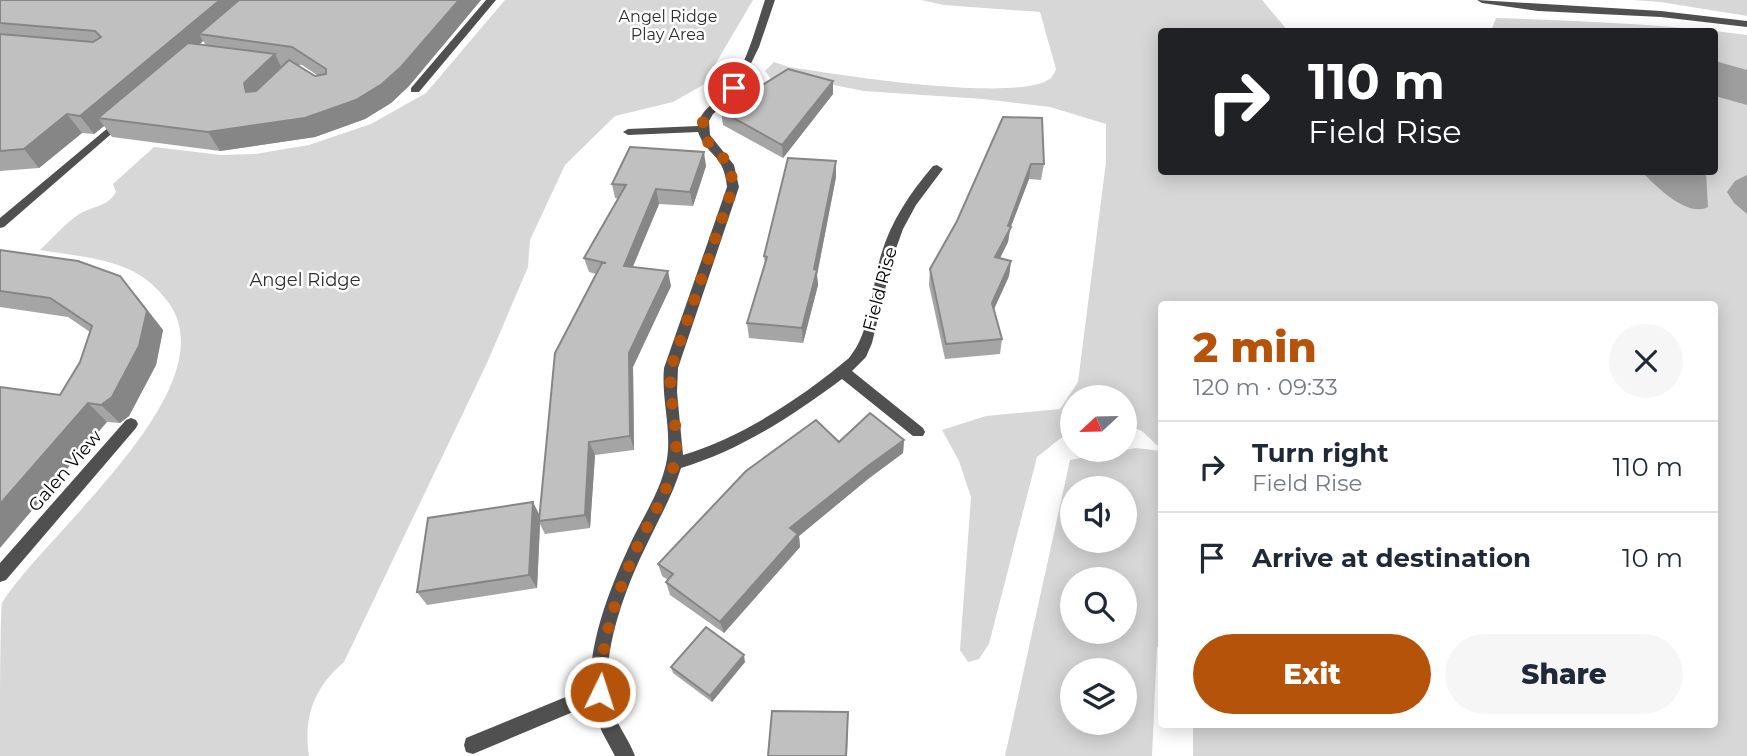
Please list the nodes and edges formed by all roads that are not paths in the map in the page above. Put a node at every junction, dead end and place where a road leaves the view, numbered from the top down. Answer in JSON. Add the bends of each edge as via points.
{"nodes":[{"id":1,"x":491,"y":0,"type":"edge"},
{"id":2,"x":769,"y":0,"type":"edge"},
{"id":3,"x":1482,"y":0,"type":"edge"},
{"id":4,"x":1747,"y":24,"type":"edge"},
{"id":5,"x":415,"y":90,"type":"dead end"},
{"id":6,"x":134,"y":110,"type":"edge"},
{"id":7,"x":703,"y":129,"type":"junction"},
{"id":8,"x":628,"y":132,"type":"dead end"},
{"id":9,"x":937,"y":169,"type":"dead end"},
{"id":10,"x":0,"y":224,"type":"edge"},
{"id":11,"x":843,"y":372,"type":"junction"},
{"id":12,"x":131,"y":424,"type":"dead end"},
{"id":13,"x":918,"y":432,"type":"dead end"},
{"id":14,"x":675,"y":463,"type":"junction"},
{"id":15,"x":0,"y":575,"type":"edge"},
{"id":16,"x":600,"y":692,"type":"junction"},
{"id":17,"x":473,"y":745,"type":"dead end"},
{"id":18,"x":626,"y":756,"type":"edge"}],
"edges":[{"from":1,"to":5,"type":"street"},
{"from":2,"to":7,"type":"street","via":[[734,88],[706,116]]},
{"from":3,"to":4,"type":"street"},
{"from":6,"to":10,"type":"street"},
{"from":7,"to":8,"type":"street"},
{"from":7,"to":14,"type":"street","via":[[707,141],[730,165],[733,187],[671,368]]},
{"from":9,"to":11,"type":"street","name":"Field Rise","via":[[903,213],[883,268],[872,325],[858,358]]},
{"from":11,"to":13,"type":"street"},
{"from":11,"to":14,"type":"street","name":"Field Rise","via":[[740,439]]},
{"from":12,"to":15,"type":"street","name":"Galen View"},
{"from":14,"to":16,"type":"street","via":[[634,554],[611,622]]},
{"from":16,"to":17,"type":"street"},
{"from":16,"to":18,"type":"street","via":[[605,715]]}]}
